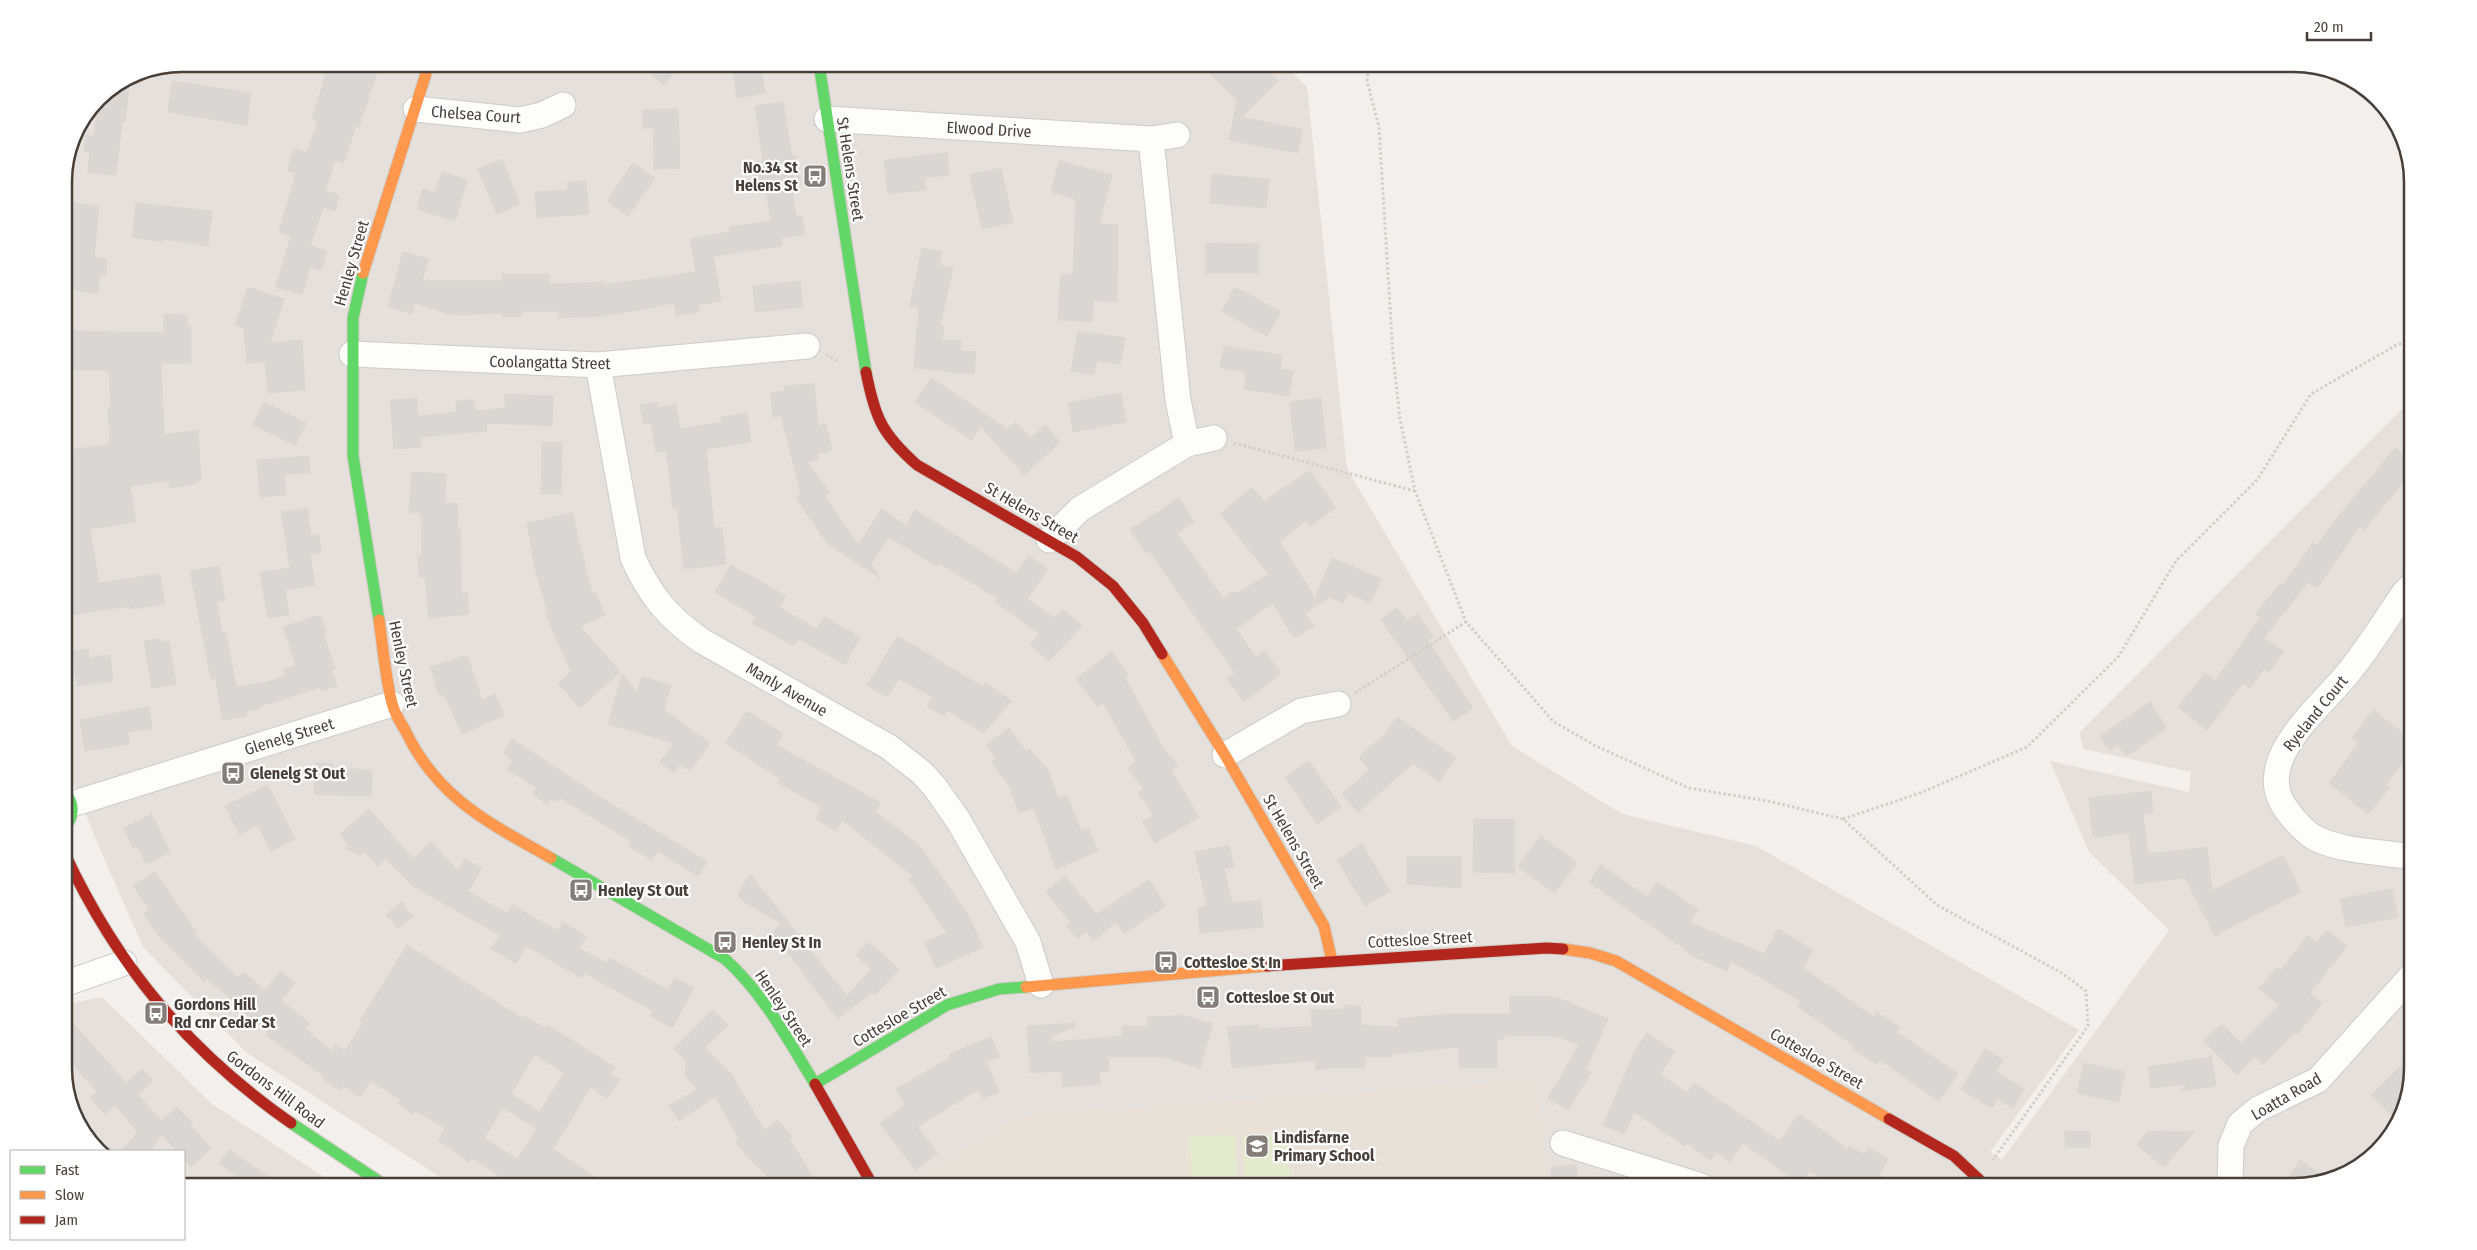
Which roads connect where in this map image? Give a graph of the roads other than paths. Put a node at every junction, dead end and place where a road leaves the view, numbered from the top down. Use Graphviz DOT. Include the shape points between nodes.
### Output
graph roads {
  1 [pos="426,73"];
  2 [pos="820,73"];
  3 [pos="563,105"];
  4 [pos="416,109"];
  5 [pos="827,119"];
  6 [pos="1177,135"];
  7 [pos="1151,139"];
  8 [pos="807,346"];
  9 [pos="352,354"];
  10 [pos="598,365"];
  11 [pos="1214,438"];
  12 [pos="1187,444"];
  13 [pos="1049,540"];
  14 [pos="2404,593"];
  15 [pos="392,704"];
  16 [pos="1338,704"];
  17 [pos="1225,755"];
  18 [pos="73,797"];
  19 [pos="2404,856"];
  20 [pos="73,870"];
  21 [pos="1332,960"];
  22 [pos="124,963"];
  23 [pos="73,981"];
  24 [pos="2404,984"];
  25 [pos="1041,986"];
  26 [pos="815,1084"];
  27 [pos="1563,1143"];
  28 [pos="374,1178"];
  29 [pos="869,1178"];
  30 [pos="1675,1178"];
  31 [pos="1973,1178"];
  32 [pos="2230,1178"];
  1 -- 4 [label="street, Henley Street"];
  2 -- 5 [label="street, St Helens Street"];
  3 -- 4 [label="street, Chelsea Court" via="542,116 520,120"];
  4 -- 9 [label="street, Henley Street" via="359,286 352,318"];
  5 -- 7 [label="street, Elwood Drive"];
  5 -- 13 [label="street, St Helens Street" via="864,364 872,405 883,430 898,448 930,472"];
  6 -- 7 [label="street, Elwood Drive"];
  7 -- 12 [label="street" via="1178,400"];
  8 -- 10 [label="street, Coolangatta Street"];
  9 -- 10 [label="street, Coolangatta Street"];
  9 -- 15 [label="street, Henley Street" via="353,456"];
  10 -- 25 [label="street, Manly Avenue" via="633,558 655,600 678,624 702,641 889,747 921,772 958,820 1028,942"];
  11 -- 12 [label="street"];
  12 -- 13 [label="street" via="1080,509"];
  13 -- 17 [label="street, St Helens Street" via="1097,572 1130,604"];
  14 -- 19 [label="street, Ryeland Court" via="2352,669 2296,732 2280,757 2276,780 2282,805 2315,838 2342,847"];
  15 -- 18 [label="street, Glenelg Street"];
  15 -- 26 [label="street, Henley Street" via="413,748 434,777 478,817 699,942 739,971 761,998"];
  16 -- 17 [label="street" via="1301,711"];
  17 -- 21 [label="street, St Helens Street" via="1324,926"];
  20 -- 22 [label="street, Gordons Hill Road"];
  21 -- 25 [label="street, Cottesloe Street"];
  21 -- 31 [label="street, Cottesloe Street" via="1546,948 1598,954 1954,1156"];
  22 -- 23 [label="street"];
  22 -- 28 [label="street, Gordons Hill Road" via="168,1017 221,1069 281,1116"];
  24 -- 32 [label="street, Loatta Road" via="2318,1080 2258,1108 2240,1124 2231,1146"];
  25 -- 26 [label="street, Cottesloe Street" via="999,989 947,1005"];
  26 -- 29 [label="street, Henley Street"];
  27 -- 30 [label="street"];
}
